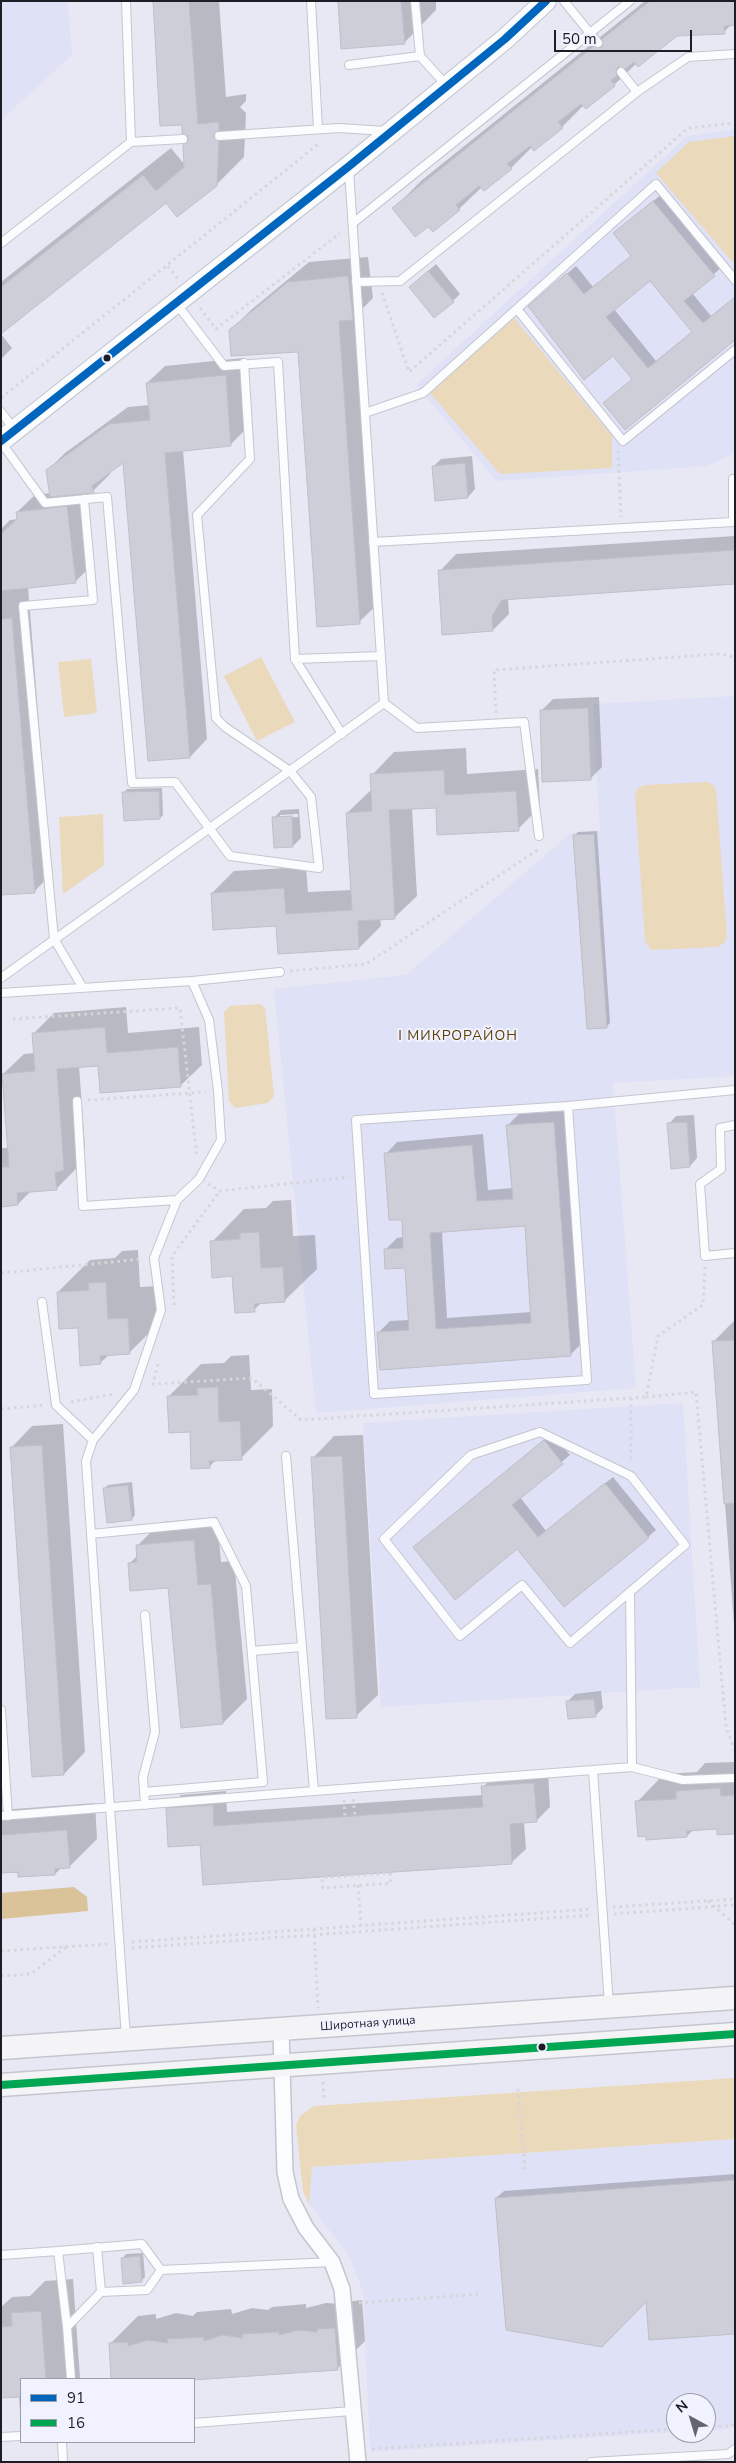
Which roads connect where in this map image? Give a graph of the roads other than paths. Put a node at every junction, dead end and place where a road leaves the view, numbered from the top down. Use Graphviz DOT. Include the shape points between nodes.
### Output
graph roads {
  1 [pos="126,1"];
  2 [pos="312,1"];
  3 [pos="415,1"];
  4 [pos="546,1"];
  5 [pos="564,1"];
  6 [pos="630,1"];
  7 [pos="591,33"];
  8 [pos="598,43"];
  9 [pos="735,54"];
  10 [pos="420,56"];
  11 [pos="349,65"];
  12 [pos="621,72"];
  13 [pos="447,86"];
  14 [pos="637,92"];
  15 [pos="318,129"];
  16 [pos="390,132"];
  17 [pos="219,136"];
  18 [pos="182,139"];
  19 [pos="131,142"];
  20 [pos="348,167"];
  21 [pos="353,223"];
  22 [pos="1,243"];
  23 [pos="735,280"];
  24 [pos="356,282"];
  25 [pos="182,298"];
  26 [pos="517,309"];
  27 [pos="735,350"];
  28 [pos="244,363"];
  29 [pos="1,412"];
  30 [pos="365,413"];
  31 [pos="6,438"];
  32 [pos="735,479"];
  33 [pos="84,499"];
  34 [pos="373,542"];
  35 [pos="381,656"];
  36 [pos="295,659"];
  37 [pos="384,704"];
  38 [pos="342,734"];
  39 [pos="290,771"];
  40 [pos="209,828"];
  41 [pos="539,836"];
  42 [pos="54,939"];
  43 [pos="280,972"];
  44 [pos="1,978"];
  45 [pos="192,981"];
  46 [pos="84,988"];
  47 [pos="1,994"];
  48 [pos="735,1090"];
  49 [pos="77,1101"];
  50 [pos="568,1106"];
  51 [pos="735,1125"];
  52 [pos="177,1200"];
  53 [pos="735,1253"];
  54 [pos="42,1302"];
  55 [pos="92,1440"];
  56 [pos="286,1456"];
  57 [pos="90,1534"];
  58 [pos="630,1592"];
  59 [pos="145,1615"];
  60 [pos="301,1647"];
  61 [pos="252,1651"];
  62 [pos="1,1710"];
  63 [pos="632,1767"];
  64 [pos="593,1770"];
  65 [pos="735,1778"];
  66 [pos="314,1791"];
  67 [pos="144,1792"];
  68 [pos="145,1806"];
  69 [pos="109,1808"];
  70 [pos="5,1816"];
  71 [pos="735,1998"];
  72 [pos="609,2007"];
  73 [pos="281,2030"];
  74 [pos="735,2034"];
  75 [pos="126,2040"];
  76 [pos="1,2048"];
  77 [pos="282,2066"];
  78 [pos="1,2085"];
  79 [pos="96,2248"];
  80 [pos="58,2251"];
  81 [pos="1,2255"];
  82 [pos="332,2262"];
  83 [pos="161,2270"];
  84 [pos="101,2292"];
  85 [pos="67,2327"];
  86 [pos="71,2378"];
  87 [pos="352,2411"];
  88 [pos="195,2423"];
  89 [pos="20,2436"];
  90 [pos="1,2437"];
  91 [pos="62,2443"];
  92 [pos="735,2449"];
  93 [pos="357,2456"];
  94 [pos="63,2462"];
  95 [pos="590,2462"];
  1 -- 19 [label="lane"];
  2 -- 15 [label="lane"];
  3 -- 10 [label="lane"];
  4 -- 13 [label="street" via="506,40"];
  5 -- 7 [label="lane"];
  6 -- 7 [label="lane"];
  7 -- 8 [label="lane"];
  7 -- 21 [label="lane"];
  9 -- 14 [label="lane" via="688,57"];
  10 -- 11 [label="lane"];
  10 -- 13 [label="lane"];
  12 -- 14 [label="lane"];
  13 -- 16 [label="street"];
  14 -- 24 [label="lane" via="400,281"];
  15 -- 16 [label="lane"];
  15 -- 17 [label="lane"];
  16 -- 20 [label="street"];
  18 -- 19 [label="lane"];
  19 -- 22 [label="lane"];
  20 -- 21 [label="lane"];
  20 -- 25 [label="street"];
  21 -- 24 [label="lane"];
  23 -- 26 [label="lane" via="656,184"];
  24 -- 30 [label="lane"];
  25 -- 28 [label="lane" via="224,366"];
  25 -- 31 [label="street"];
  26 -- 27 [label="lane" via="624,441"];
  26 -- 30 [label="lane" via="423,393"];
  28 -- 36 [label="lane" via="278,362"];
  28 -- 39 [label="lane" via="250,459 197,515 216,718"];
  29 -- 31 [label="lane"];
  30 -- 34 [label="lane"];
  31 -- 33 [label="lane" via="45,503"];
  32 -- 34 [label="lane" via="733,522"];
  33 -- 40 [label="lane" via="108,497 132,783 175,782"];
  33 -- 42 [label="lane" via="93,600 23,606"];
  34 -- 35 [label="lane"];
  35 -- 36 [label="lane"];
  35 -- 37 [label="lane"];
  36 -- 38 [label="lane"];
  37 -- 38 [label="lane"];
  37 -- 41 [label="lane" via="417,728 524,722"];
  38 -- 39 [label="lane"];
  39 -- 40 [label="lane"];
  39 -- 40 [label="lane" via="311,797 319,868 230,856"];
  40 -- 42 [label="lane"];
  42 -- 44 [label="lane"];
  42 -- 46 [label="lane"];
  43 -- 45 [label="lane"];
  45 -- 46 [label="lane"];
  45 -- 52 [label="lane" via="209,1020 221,1140 199,1179"];
  46 -- 47 [label="lane"];
  48 -- 50 [label="lane"];
  49 -- 52 [label="lane" via="84,1206"];
  50 -- 50 [label="lane" via="356,1120 374,1394 586,1380"];
  51 -- 53 [label="lane" via="720,1128 721,1168 700,1184 705,1256"];
  52 -- 55 [label="lane" via="154,1258 161,1310 134,1390"];
  54 -- 55 [label="lane" via="56,1405"];
  55 -- 57 [label="lane" via="86,1461"];
  56 -- 60 [label="lane"];
  57 -- 61 [label="lane" via="214,1522 246,1586"];
  57 -- 69 [label="lane"];
  58 -- 58 [label="lane" via="570,1643 522,1585 460,1636 384,1539 471,1455 540,1432 631,1476 685,1545"];
  58 -- 63 [label="lane"];
  59 -- 67 [label="lane" via="155,1732 143,1777"];
  60 -- 61 [label="lane"];
  60 -- 66 [label="lane"];
  61 -- 67 [label="lane" via="264,1782"];
  62 -- 70 [label="lane"];
  63 -- 64 [label="lane"];
  63 -- 65 [label="lane" via="683,1780"];
  64 -- 66 [label="lane"];
  64 -- 72 [label="lane"];
  66 -- 68 [label="lane"];
  67 -- 68 [label="lane"];
  68 -- 69 [label="lane"];
  69 -- 70 [label="lane"];
  69 -- 75 [label="lane"];
  71 -- 72 [label="main road, Широтная улица"];
  72 -- 73 [label="main road, Широтная улица"];
  73 -- 75 [label="main road, Широтная улица"];
  73 -- 77 [label="street"];
  74 -- 77 [label="main road"];
  75 -- 76 [label="main road, Широтная улица"];
  77 -- 78 [label="main road"];
  77 -- 82 [label="street" via="285,2172 291,2199 306,2228"];
  79 -- 80 [label="lane"];
  79 -- 83 [label="lane" via="142,2244"];
  79 -- 84 [label="lane"];
  80 -- 81 [label="lane"];
  80 -- 85 [label="lane"];
  82 -- 83 [label="lane"];
  82 -- 87 [label="street" via="342,2289"];
  83 -- 84 [label="lane" via="147,2290"];
  84 -- 85 [label="lane"];
  85 -- 86 [label="lane"];
  87 -- 88 [label="lane"];
  87 -- 93 [label="street"];
  89 -- 90 [label="lane"];
  91 -- 94 [label="lane"];
  92 -- 95 [label="lane" via="728,2454"];
}
